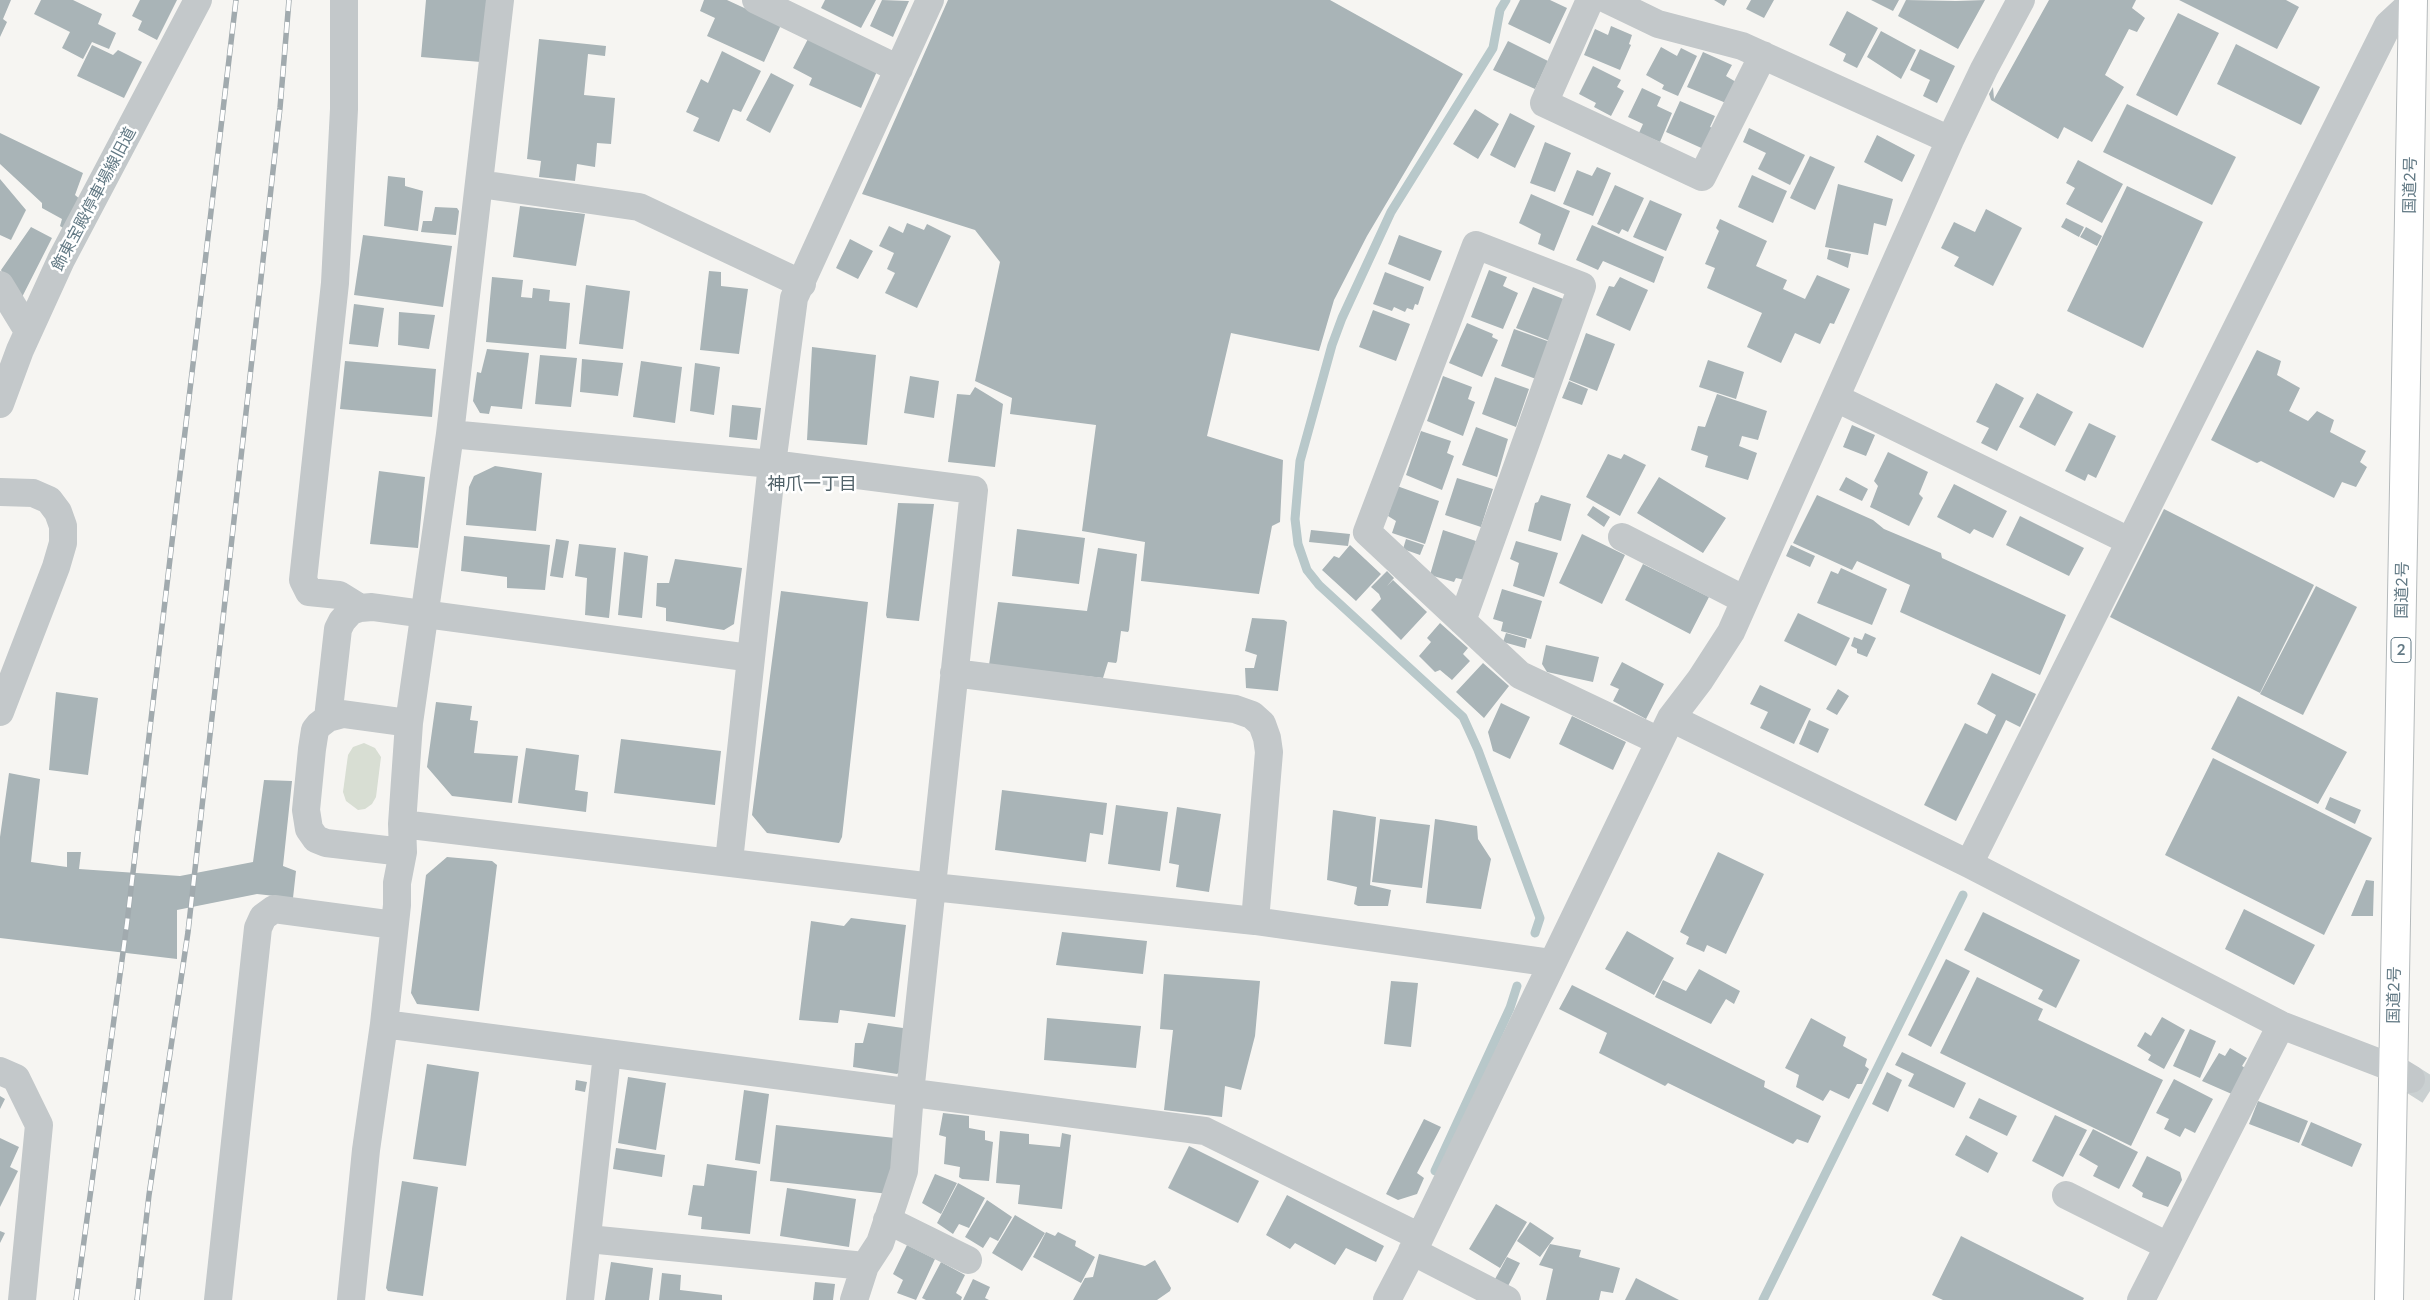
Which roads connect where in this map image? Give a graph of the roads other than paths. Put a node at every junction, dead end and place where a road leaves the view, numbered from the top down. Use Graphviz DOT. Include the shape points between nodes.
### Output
graph roads {
  1 [pos="198,0"];
  2 [pos="344,0"];
  3 [pos="500,0"];
  4 [pos="756,0"];
  5 [pos="930,0"];
  6 [pos="1590,0"];
  7 [pos="1608,0"];
  8 [pos="2021,0"];
  9 [pos="2413,1"];
  10 [pos="1763,55"];
  11 [pos="899,69"];
  12 [pos="1950,140"];
  13 [pos="480,184"];
  14 [pos="802,284"];
  15 [pos="0,285"];
  16 [pos="28,331"];
  17 [pos="1836,398"];
  18 [pos="0,404"];
  19 [pos="450,434"];
  20 [pos="772,464"];
  21 [pos="0,492"];
  22 [pos="2117,535"];
  23 [pos="1622,537"];
  24 [pos="1744,600"];
  25 [pos="360,608"];
  26 [pos="425,615"];
  27 [pos="1462,621"];
  28 [pos="751,658"];
  29 [pos="954,673"];
  30 [pos="0,712"];
  31 [pos="328,718"];
  32 [pos="409,723"];
  33 [pos="1665,730"];
  34 [pos="402,824"];
  35 [pos="402,852"];
  36 [pos="729,861"];
  37 [pos="1969,864"];
  38 [pos="933,887"];
  39 [pos="1255,921"];
  40 [pos="394,925"];
  41 [pos="1552,963"];
  42 [pos="384,1024"];
  43 [pos="2281,1025"];
  44 [pos="607,1054"];
  45 [pos="0,1071"];
  46 [pos="2402,1074"];
  47 [pos="910,1093"];
  48 [pos="2066,1195"];
  49 [pos="887,1220"];
  50 [pos="588,1239"];
  51 [pos="1416,1244"];
  52 [pos="2168,1246"];
  53 [pos="968,1260"];
  54 [pos="866,1266"];
  55 [pos="22,1300"];
  56 [pos="218,1300"];
  57 [pos="351,1300"];
  58 [pos="580,1300"];
  59 [pos="854,1300"];
  60 [pos="1387,1300"];
  61 [pos="1507,1300"];
  62 [pos="2141,1300"];
  63 [pos="2389,1300"];
  1 -- 16 [label="street, 飾東宝殿停車場線旧道"];
  2 -- 25 [label="street" via="344,109 335,283 303,580 309,592 340,595"];
  3 -- 13 [label="street"];
  4 -- 11 [label="street"];
  5 -- 11 [label="street"];
  6 -- 10 [label="street" via="1544,104 1702,177"];
  7 -- 10 [label="street" via="1658,24 1742,46"];
  8 -- 12 [label="street"];
  9 -- 37 [label="street" via="2388,25"];
  9 -- 46 [label="highway, 国道2号 / 2"];
  10 -- 12 [label="street"];
  11 -- 14 [label="street"];
  12 -- 17 [label="street"];
  13 -- 14 [label="street" via="638,207"];
  13 -- 19 [label="street"];
  14 -- 20 [label="street" via="794,298"];
  15 -- 16 [label="street"];
  16 -- 18 [label="street, 飾東宝殿停車場線旧道"];
  17 -- 22 [label="street"];
  17 -- 24 [label="street"];
  19 -- 20 [label="street"];
  19 -- 26 [label="street"];
  20 -- 28 [label="street"];
  20 -- 29 [label="street" via="974,490"];
  21 -- 30 [label="street" via="33,493 49,500 58,512 63,543"];
  23 -- 24 [label="street"];
  24 -- 33 [label="street" via="1731,632"];
  25 -- 26 [label="street"];
  25 -- 31 [label="street" via="351,612 338,629"];
  26 -- 28 [label="street"];
  26 -- 32 [label="street"];
  27 -- 27 [label="street" via="1367,532 1476,245 1582,286"];
  27 -- 33 [label="street" via="1520,676"];
  28 -- 36 [label="street"];
  29 -- 38 [label="street"];
  29 -- 39 [label="street" via="1235,710 1262,724 1269,752"];
  31 -- 32 [label="street" via="343,714"];
  31 -- 35 [label="street" via="318,725 314,737 306,810 309,829 316,839 326,843"];
  32 -- 34 [label="street"];
  33 -- 37 [label="street"];
  33 -- 41 [label="street"];
  34 -- 35 [label="street"];
  34 -- 36 [label="street"];
  35 -- 40 [label="street"];
  36 -- 38 [label="street"];
  37 -- 43 [label="street"];
  38 -- 39 [label="street"];
  38 -- 47 [label="street"];
  39 -- 41 [label="street"];
  40 -- 42 [label="street"];
  40 -- 56 [label="street" via="274,909 263,917 258,928"];
  41 -- 51 [label="street"];
  42 -- 44 [label="street"];
  42 -- 57 [label="street" via="366,1150"];
  43 -- 46 [label="street"];
  43 -- 52 [label="street"];
  44 -- 47 [label="street"];
  44 -- 50 [label="street"];
  45 -- 55 [label="street" via="16,1078 39,1125"];
  46 -- 63 [label="highway, 国道2号 / 2"];
  47 -- 49 [label="street" via="904,1171"];
  47 -- 51 [label="street" via="1205,1131"];
  48 -- 52 [label="street"];
  49 -- 53 [label="street"];
  49 -- 54 [label="street" via="880,1243"];
  50 -- 54 [label="street"];
  50 -- 58 [label="street"];
  51 -- 60 [label="street"];
  51 -- 61 [label="street"];
  52 -- 62 [label="street"];
  54 -- 59 [label="street"];
}
